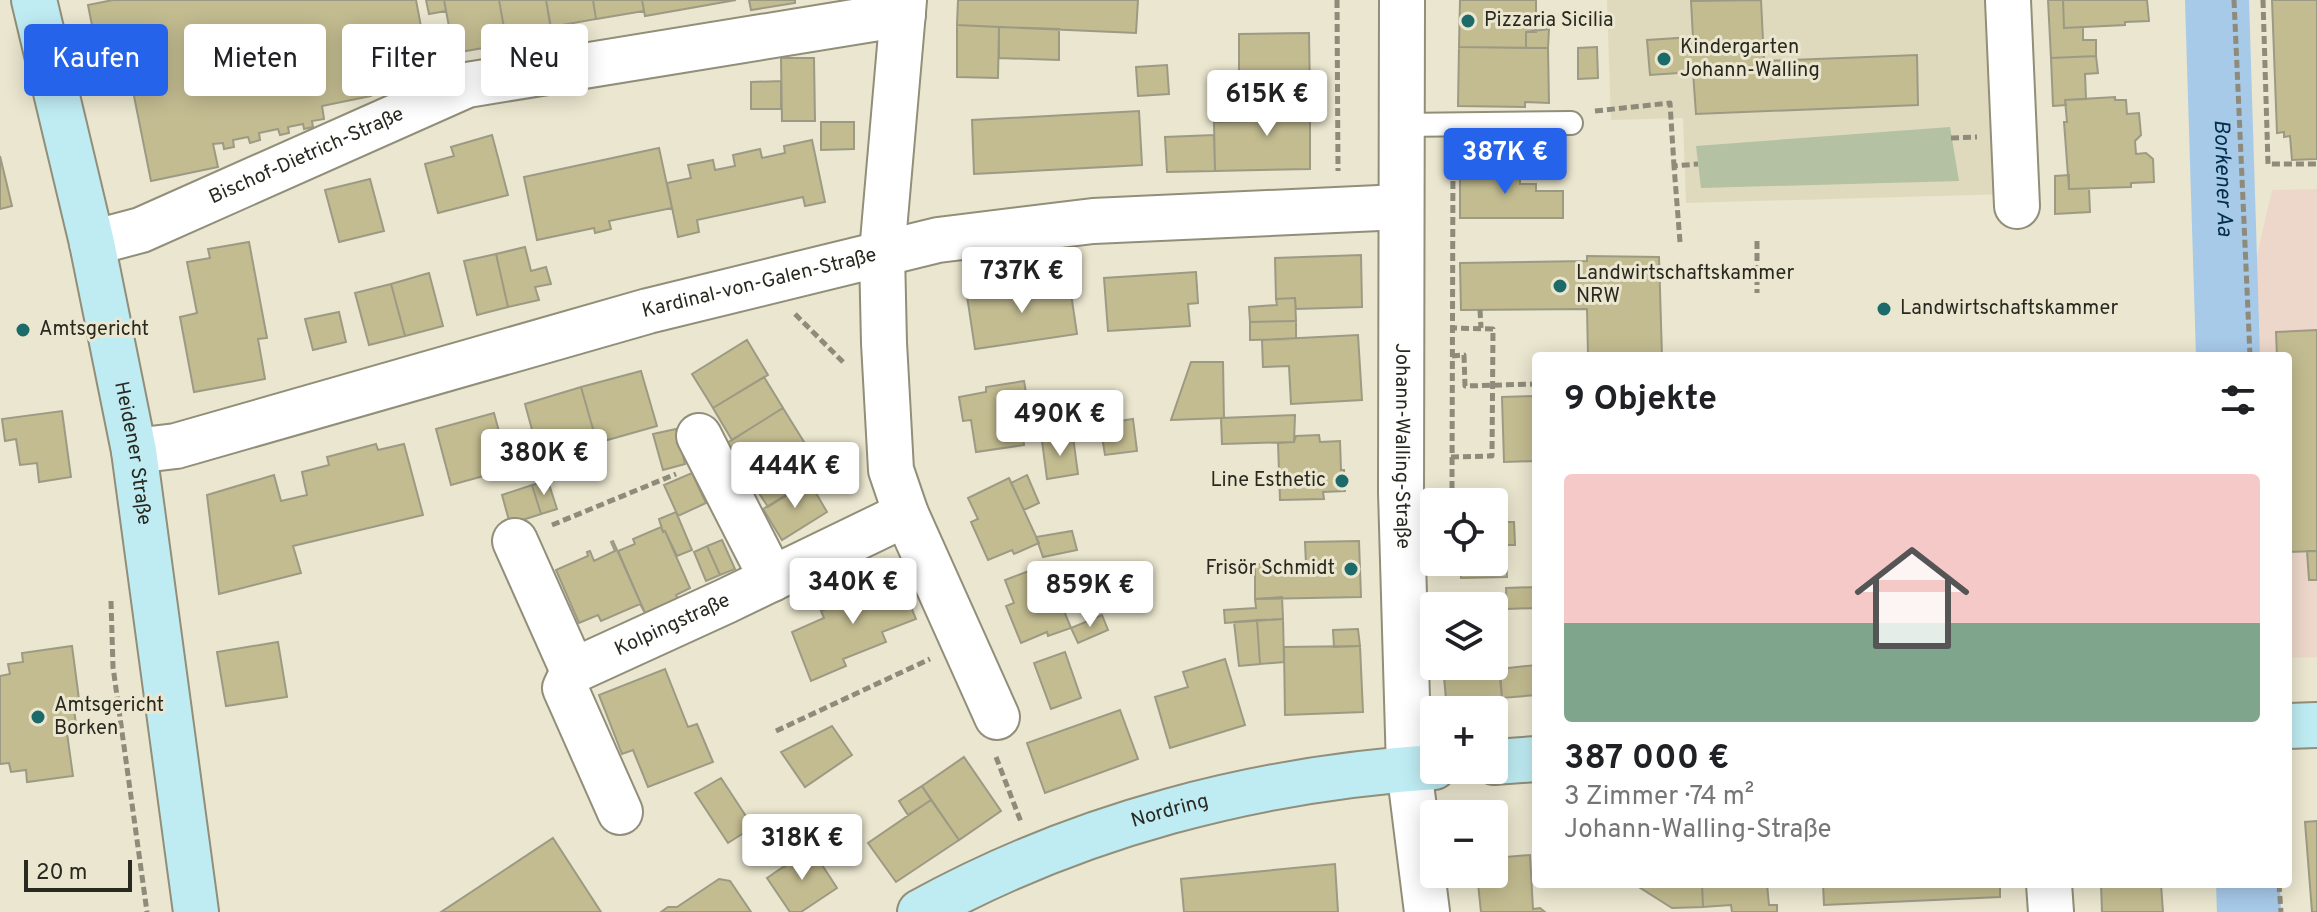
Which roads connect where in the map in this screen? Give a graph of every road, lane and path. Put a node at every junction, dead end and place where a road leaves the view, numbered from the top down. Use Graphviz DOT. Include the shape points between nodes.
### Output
graph roads {
  1 [pos="34,0"];
  2 [pos="1337,0"];
  3 [pos="1402,0"];
  4 [pos="2008,0"];
  5 [pos="2234,0"];
  6 [pos="2263,0"];
  7 [pos="903,7"];
  8 [pos="1571,123"];
  9 [pos="1454,124"];
  10 [pos="1401,125"];
  11 [pos="1698,164"];
  12 [pos="2317,164"];
  13 [pos="1674,166"];
  14 [pos="2017,206"];
  15 [pos="1401,207"];
  16 [pos="1338,208"];
  17 [pos="1757,241"];
  18 [pos="1680,242"];
  19 [pos="92,243"];
  20 [pos="882,253"];
  21 [pos="763,283"];
  22 [pos="1757,293"];
  23 [pos="1480,310"];
  24 [pos="1452,328"];
  25 [pos="1481,328"];
  26 [pos="2250,352"];
  27 [pos="1452,356"];
  28 [pos="848,372"];
  29 [pos="1532,384"];
  30 [pos="1493,385"];
  31 [pos="704,448"];
  32 [pos="134,451"];
  33 [pos="1451,457"];
  34 [pos="1452,488"];
  35 [pos="906,514"];
  36 [pos="515,541"];
  37 [pos="772,579"];
  38 [pos="111,599"];
  39 [pos="963,642"];
  40 [pos="573,671"];
  41 [pos="997,717"];
  42 [pos="776,731"];
  43 [pos="1420,742"];
  44 [pos="1532,759"];
  45 [pos="1508,761"];
  46 [pos="1420,768"];
  47 [pos="1423,784"];
  48 [pos="620,812"];
  49 [pos="1034,857"];
  50 [pos="2049,888"];
  51 [pos="2279,888"];
  52 [pos="147,912"];
  53 [pos="196,912"];
  54 [pos="920,912"];
  55 [pos="1427,912"];
  56 [pos="2051,912"];
  57 [pos="2281,912"];
  1 -- 19 [label="main road, Heidener Straße"];
  2 -- 16 [label="path"];
  3 -- 10 [label="street, Johann-Walling-Straße"];
  4 -- 14 [label="street"];
  5 -- 26 [label="path"];
  6 -- 12 [label="path" via="2268,164"];
  7 -- 19 [label="street, Bischof-Dietrich-Straße" via="467,85 141,230"];
  7 -- 20 [label="street, Bischof-Dietrich-Straße"];
  8 -- 9 [label="lane"];
  8 -- 13 [label="path" via="1600,108 1670,103"];
  9 -- 10 [label="lane"];
  9 -- 24 [label="path"];
  10 -- 15 [label="street, Johann-Walling-Straße"];
  11 -- 13 [label="path"];
  13 -- 18 [label="path"];
  15 -- 16 [label="street, Kardinal-von-Galen-Straße"];
  15 -- 43 [label="street, Johann-Walling-Straße" via="1401,492"];
  16 -- 20 [label="street, Kardinal-von-Galen-Straße" via="1093,221 938,240"];
  17 -- 22 [label="path"];
  19 -- 32 [label="main road, Heidener Straße"];
  20 -- 21 [label="street, Kardinal-von-Galen-Straße"];
  20 -- 35 [label="street, Bischof-Dietrich-Straße" via="891,470"];
  21 -- 28 [label="path" via="842,359"];
  21 -- 32 [label="street, Kardinal-von-Galen-Straße" via="492,353 176,446"];
  23 -- 25 [label="path"];
  24 -- 25 [label="path"];
  24 -- 27 [label="path"];
  25 -- 30 [label="path" via="1493,329"];
  27 -- 30 [label="path" via="1464,355 1465,386"];
  27 -- 33 [label="path"];
  29 -- 30 [label="path"];
  30 -- 33 [label="path" via="1492,456"];
  31 -- 36 [label="path"];
  31 -- 37 [label="street"];
  32 -- 53 [label="main road, Heidener Straße"];
  33 -- 34 [label="path"];
  35 -- 37 [label="street, Kolpingstraße"];
  35 -- 39 [label="street, Bischof-Dietrich-Straße"];
  36 -- 40 [label="street"];
  37 -- 40 [label="street, Kolpingstraße"];
  38 -- 52 [label="path" via="113,667"];
  39 -- 41 [label="street, Bischof-Dietrich-Straße"];
  39 -- 42 [label="path"];
  40 -- 48 [label="street" via="565,688"];
  41 -- 49 [label="path" via="992,745"];
  44 -- 45 [label="main road"];
  46 -- 49 [label="main road, Nordring" via="1299,782 1212,800"];
  47 -- 55 [label="street, Johann-Walling-Straße"];
  49 -- 54 [label="main road, Nordring"];
  50 -- 56 [label="street"];
  51 -- 57 [label="path"];
}
